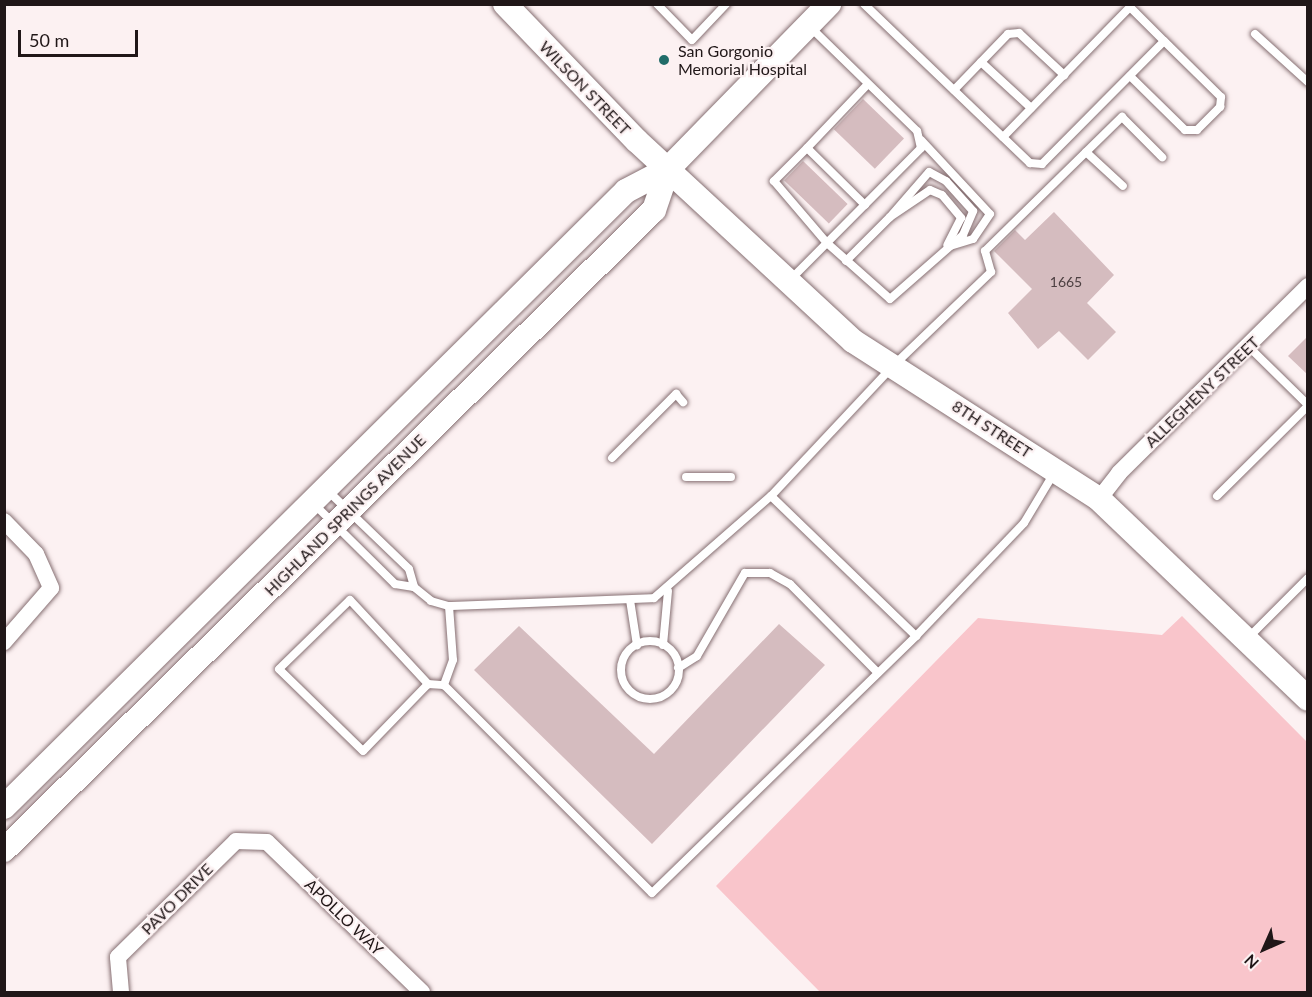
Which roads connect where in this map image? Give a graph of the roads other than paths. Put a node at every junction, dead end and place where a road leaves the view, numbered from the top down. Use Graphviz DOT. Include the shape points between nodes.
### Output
graph roads {
  1 [pos="505,4"];
  2 [pos="657,4"];
  3 [pos="726,4"];
  4 [pos="829,4"];
  5 [pos="864,4"];
  6 [pos="1129,6"];
  7 [pos="808,25"];
  8 [pos="1256,34"];
  9 [pos="1164,41"];
  10 [pos="981,62"];
  11 [pos="1064,75"];
  12 [pos="1130,76"];
  13 [pos="1308,82"];
  14 [pos="868,84"];
  15 [pos="954,90"];
  16 [pos="1031,108"];
  17 [pos="1003,137"];
  18 [pos="921,140"];
  19 [pos="807,148"];
  20 [pos="1086,152"];
  21 [pos="1162,157"];
  22 [pos="668,169"];
  23 [pos="1123,186"];
  24 [pos="865,205"];
  25 [pos="890,217"];
  26 [pos="827,243"];
  27 [pos="947,247"];
  28 [pos="846,261"];
  29 [pos="789,282"];
  30 [pos="1308,286"];
  31 [pos="1249,347"];
  32 [pos="893,366"];
  33 [pos="683,402"];
  34 [pos="1308,405"];
  35 [pos="612,458"];
  36 [pos="1056,470"];
  37 [pos="686,477"];
  38 [pos="731,477"];
  39 [pos="319,496"];
  40 [pos="771,496"];
  41 [pos="1216,496"];
  42 [pos="1099,499"];
  43 [pos="342,519"];
  44 [pos="4,521"];
  45 [pos="1308,578"];
  46 [pos="414,587"];
  47 [pos="668,591"];
  48 [pos="630,600"];
  49 [pos="449,606"];
  50 [pos="916,636"];
  51 [pos="1247,640"];
  52 [pos="4,642"];
  53 [pos="637,645"];
  54 [pos="663,645"];
  55 [pos="678,668"];
  56 [pos="878,673"];
  57 [pos="428,684"];
  58 [pos="444,685"];
  59 [pos="1308,699"];
  60 [pos="4,807"];
  61 [pos="267,842"];
  62 [pos="4,850"];
  63 [pos="119,990"];
  64 [pos="422,993"];
  1 -- 22 [label="main road, WILSON STREET"];
  2 -- 3 [label="lane" via="692,40"];
  4 -- 7 [label="main road, HIGHLAND SPRINGS AVENUE"];
  5 -- 15 [label="lane"];
  6 -- 9 [label="lane"];
  6 -- 11 [label="lane"];
  7 -- 14 [label="lane"];
  7 -- 22 [label="main road, HIGHLAND SPRINGS AVENUE"];
  8 -- 13 [label="lane"];
  9 -- 12 [label="lane"];
  9 -- 12 [label="lane" via="1221,97 1220,107 1197,130 1185,130"];
  10 -- 11 [label="lane" via="1008,34 1019,33"];
  10 -- 15 [label="lane"];
  10 -- 16 [label="lane"];
  11 -- 16 [label="lane"];
  12 -- 17 [label="lane" via="1042,164 1030,163"];
  14 -- 18 [label="lane"];
  14 -- 19 [label="lane"];
  15 -- 17 [label="lane"];
  16 -- 17 [label="lane"];
  18 -- 24 [label="lane" via="921,148"];
  18 -- 27 [label="lane" via="990,214 973,239"];
  19 -- 24 [label="lane"];
  19 -- 26 [label="lane" via="774,181"];
  20 -- 21 [label="lane" via="1122,117"];
  20 -- 23 [label="lane"];
  20 -- 32 [label="lane" via="985,251 991,273"];
  22 -- 29 [label="main road, 8TH STREET"];
  22 -- 39 [label="main road, HIGHLAND SPRINGS AVENUE" via="626,191"];
  22 -- 43 [label="main road, HIGHLAND SPRINGS AVENUE" via="654,210"];
  24 -- 26 [label="lane"];
  25 -- 27 [label="lane" via="922,192 936,191 961,218"];
  25 -- 27 [label="lane" via="922,176 935,173 974,211 972,224"];
  25 -- 28 [label="lane"];
  26 -- 28 [label="lane"];
  26 -- 29 [label="lane"];
  27 -- 28 [label="lane" via="890,299"];
  29 -- 32 [label="main road, 8TH STREET" via="853,341"];
  30 -- 31 [label="street, ALLEGHENY STREET"];
  31 -- 34 [label="lane"];
  31 -- 42 [label="street, ALLEGHENY STREET" via="1119,473"];
  32 -- 36 [label="main road, 8TH STREET"];
  32 -- 40 [label="lane"];
  33 -- 35 [label="lane" via="676,394"];
  34 -- 41 [label="lane"];
  36 -- 42 [label="main road, 8TH STREET"];
  36 -- 50 [label="lane" via="1024,523"];
  37 -- 38 [label="lane"];
  39 -- 43 [label="lane"];
  39 -- 43 [label="lane"];
  39 -- 60 [label="main road, HIGHLAND SPRINGS AVENUE"];
  40 -- 47 [label="lane"];
  40 -- 50 [label="lane"];
  42 -- 51 [label="main road, 8TH STREET"];
  43 -- 46 [label="lane" via="409,569"];
  43 -- 46 [label="lane" via="395,584"];
  43 -- 62 [label="main road, HIGHLAND SPRINGS AVENUE"];
  44 -- 52 [label="street" via="36,554 51,588"];
  45 -- 51 [label="lane"];
  46 -- 49 [label="lane"];
  47 -- 48 [label="lane"];
  47 -- 54 [label="lane"];
  48 -- 49 [label="lane"];
  48 -- 53 [label="lane"];
  49 -- 58 [label="lane" via="453,660"];
  50 -- 56 [label="lane"];
  51 -- 59 [label="main road, 8TH STREET"];
  53 -- 54 [label="lane"];
  53 -- 55 [label="lane" via="621,667 632,693 659,698 674,686"];
  54 -- 55 [label="lane"];
  55 -- 56 [label="lane" via="698,656 745,573 770,573 790,584"];
  56 -- 58 [label="lane" via="652,893"];
  57 -- 57 [label="lane" via="350,600 279,669 363,751"];
  57 -- 58 [label="lane"];
  61 -- 63 [label="street, PAVO DRIVE" via="236,841 118,957"];
  61 -- 64 [label="street, APOLLO WAY"];
}
